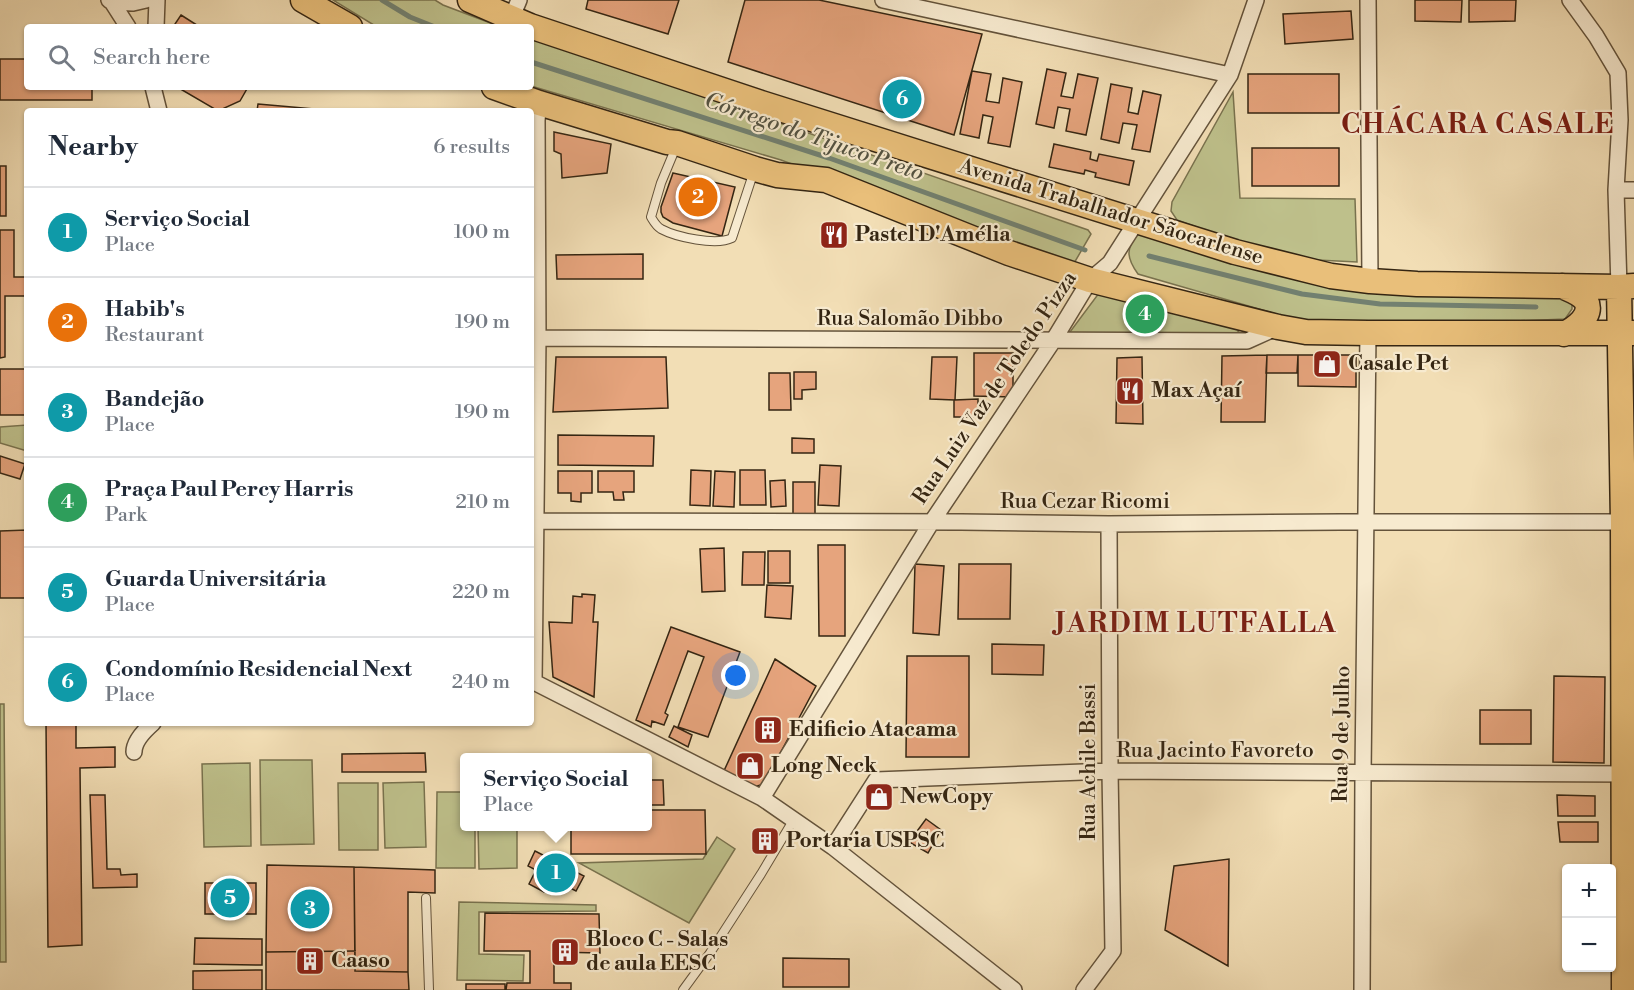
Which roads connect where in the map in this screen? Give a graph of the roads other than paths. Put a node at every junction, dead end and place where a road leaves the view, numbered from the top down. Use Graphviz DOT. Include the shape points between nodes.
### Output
graph roads {
  1 [pos="146,0"];
  2 [pos="157,0"];
  3 [pos="303,0"];
  4 [pos="470,0"];
  5 [pos="883,0"];
  6 [pos="1256,0"];
  7 [pos="1368,0"];
  8 [pos="1570,0"];
  9 [pos="111,1"];
  10 [pos="516,9"];
  11 [pos="126,24"];
  12 [pos="156,24"];
  13 [pos="345,24"];
  14 [pos="528,24"];
  15 [pos="534,27"];
  16 [pos="1230,75"];
  17 [pos="154,90"];
  18 [pos="502,90"];
  19 [pos="539,103"];
  20 [pos="159,108"];
  21 [pos="677,143"];
  22 [pos="755,169"];
  23 [pos="1616,190"];
  24 [pos="1634,190"];
  25 [pos="1136,221"];
  26 [pos="1090,280"];
  27 [pos="1370,282"];
  28 [pos="1562,286"];
  29 [pos="1627,286"];
  30 [pos="1278,327"];
  31 [pos="1368,333"];
  32 [pos="1627,333"];
  33 [pos="1564,334"];
  34 [pos="538,338"];
  35 [pos="1053,341"];
  36 [pos="536,521"];
  37 [pos="1629,522"];
  38 [pos="931,523"];
  39 [pos="1365,523"];
  40 [pos="1109,524"];
  41 [pos="150,726"];
  42 [pos="134,752"];
  43 [pos="1110,771"];
  44 [pos="1363,774"];
  45 [pos="1628,774"];
  46 [pos="762,798"];
  47 [pos="794,819"];
  48 [pos="833,847"];
  49 [pos="426,898"];
  50 [pos="429,990"];
  51 [pos="683,990"];
  52 [pos="1014,990"];
  53 [pos="1084,990"];
  54 [pos="1362,990"];
  55 [pos="1624,990"];
  1 -- 9 [label="street"];
  2 -- 12 [label="street"];
  3 -- 13 [label="main road"];
  4 -- 10 [label="main road, Avenida Trabalhador Sãocarlense"];
  5 -- 16 [label="street"];
  6 -- 16 [label="street, Rua Luiz Vaz de Toledo Pizza"];
  7 -- 27 [label="street"];
  8 -- 23 [label="street" via="1618,74"];
  9 -- 11 [label="street"];
  10 -- 14 [label="main road, Avenida Trabalhador Sãocarlense"];
  15 -- 25 [label="main road, Avenida Trabalhador Sãocarlense" via="761,104"];
  16 -- 25 [label="street, Rua Luiz Vaz de Toledo Pizza"];
  17 -- 20 [label="street"];
  18 -- 19 [label="main road"];
  19 -- 21 [label="main road"];
  19 -- 34 [label="street"];
  21 -- 22 [label="main road"];
  21 -- 22 [label="lane" via="651,218 660,228 686,237 717,241 732,238"];
  22 -- 26 [label="main road" via="826,180 940,227"];
  23 -- 24 [label="street"];
  23 -- 29 [label="street"];
  25 -- 26 [label="street, Rua Luiz Vaz de Toledo Pizza" via="1110,263"];
  25 -- 27 [label="main road, Avenida Trabalhador Sãocarlense" via="1298,269"];
  26 -- 30 [label="main road"];
  26 -- 35 [label="street, Rua Luiz Vaz de Toledo Pizza"];
  27 -- 28 [label="main road, Avenida Trabalhador Sãocarlense"];
  28 -- 29 [label="main road, Avenida Trabalhador Sãocarlense"];
  28 -- 33 [label="main road" via="1581,295 1587,305 1582,321"];
  29 -- 32 [label="main road"];
  30 -- 31 [label="main road" via="1306,332"];
  30 -- 35 [label="street, Rua Salomão Dibbo" via="1247,341"];
  31 -- 33 [label="main road"];
  31 -- 39 [label="street, Rua 9 de Julho"];
  32 -- 33 [label="main road"];
  32 -- 37 [label="main road"];
  34 -- 35 [label="street, Rua Salomão Dibbo"];
  34 -- 36 [label="street"];
  35 -- 38 [label="street, Rua Luiz Vaz de Toledo Pizza"];
  36 -- 38 [label="street, Rua Cezar Ricomi"];
  36 -- 46 [label="street" via="534,682"];
  37 -- 39 [label="street, Rua Cezar Ricomi"];
  37 -- 45 [label="main road"];
  38 -- 40 [label="street, Rua Cezar Ricomi"];
  38 -- 46 [label="street, Rua Luiz Vaz de Toledo Pizza"];
  39 -- 40 [label="street, Rua Cezar Ricomi"];
  39 -- 44 [label="street, Rua 9 de Julho"];
  40 -- 43 [label="street, Rua Achile Bassi"];
  41 -- 42 [label="street" via="137,741"];
  43 -- 44 [label="street, Rua Jacinto Favoreto"];
  43 -- 48 [label="street, Rua Jacinto Favoreto" via="876,780"];
  43 -- 53 [label="street, Rua Achile Bassi" via="1113,951"];
  44 -- 45 [label="street, Rua Jacinto Favoreto"];
  44 -- 54 [label="street, Rua 9 de Julho"];
  45 -- 55 [label="main road"];
  46 -- 47 [label="street"];
  47 -- 48 [label="street"];
  47 -- 51 [label="lane"];
  48 -- 52 [label="street"];
  49 -- 50 [label="lane"];
}
